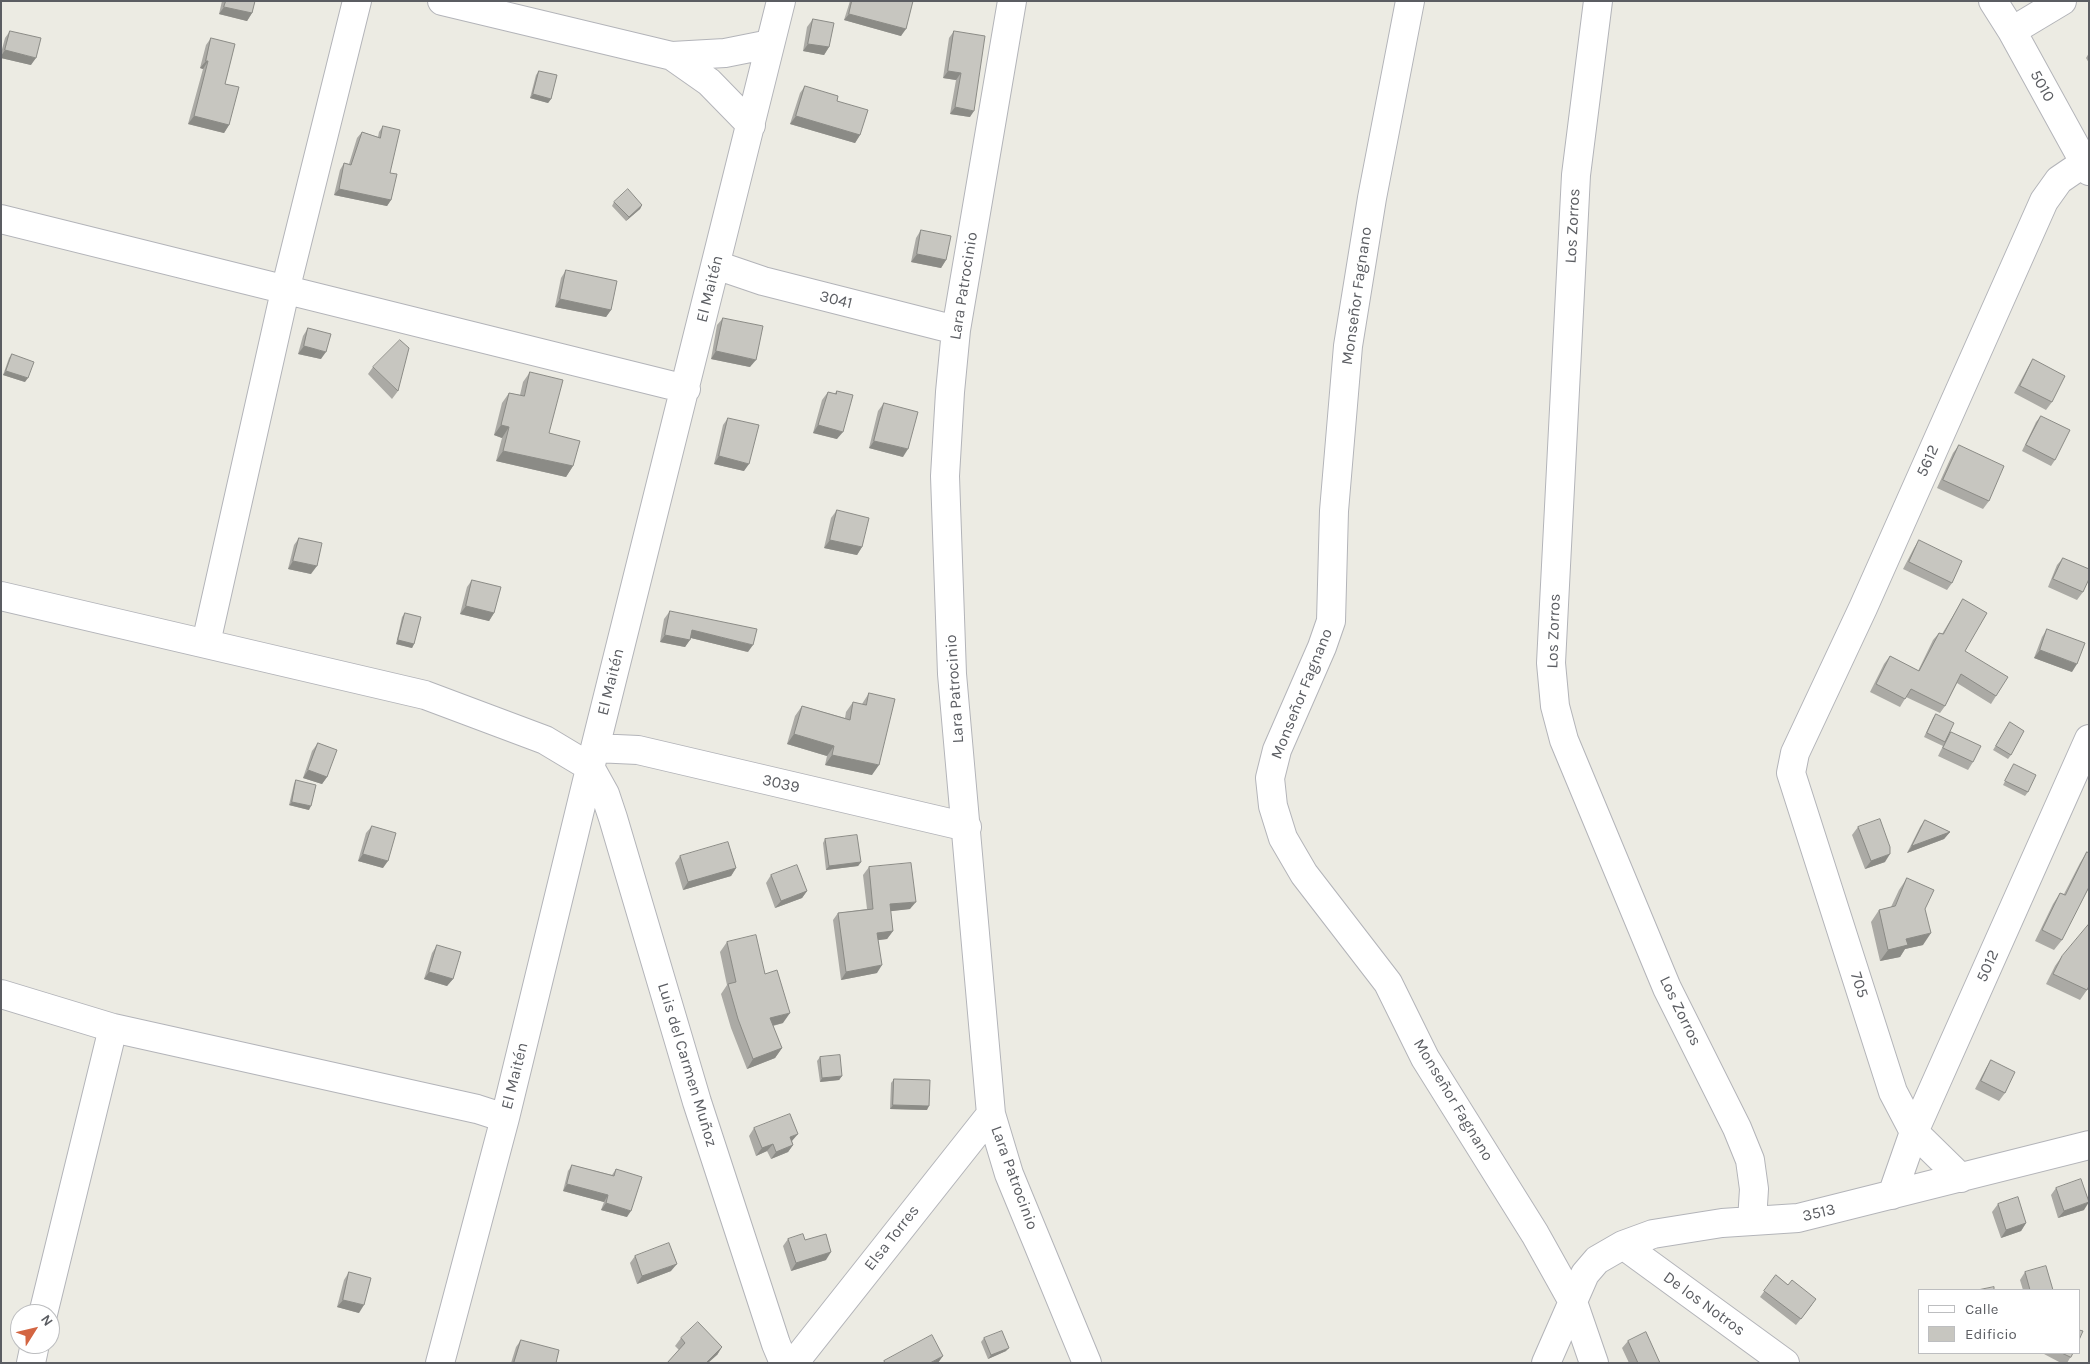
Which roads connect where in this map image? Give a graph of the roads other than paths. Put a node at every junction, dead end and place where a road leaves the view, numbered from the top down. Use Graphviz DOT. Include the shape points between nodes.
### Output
graph roads {
  1 [pos="357,1"];
  2 [pos="442,1"];
  3 [pos="781,1"];
  4 [pos="1012,1"];
  5 [pos="1410,1"];
  6 [pos="1598,1"];
  7 [pos="1993,1"];
  8 [pos="2062,1"];
  9 [pos="2012,31"];
  10 [pos="770,44"];
  11 [pos="672,56"];
  12 [pos="750,125"];
  13 [pos="2087,167"];
  14 [pos="1,219"];
  15 [pos="716,265"];
  16 [pos="285,291"];
  17 [pos="956,330"];
  18 [pos="686,389"];
  19 [pos="1,596"];
  20 [pos="206,643"];
  21 [pos="2089,739"];
  22 [pos="592,758"];
  23 [pos="1791,773"];
  24 [pos="967,827"];
  25 [pos="1,994"];
  26 [pos="113,1028"];
  27 [pos="991,1114"];
  28 [pos="505,1118"];
  29 [pos="1914,1132"];
  30 [pos="2089,1145"];
  31 [pos="1961,1178"];
  32 [pos="1892,1196"];
  33 [pos="1752,1221"];
  34 [pos="1624,1245"];
  35 [pos="1573,1302"];
  36 [pos="45,1304"];
  37 [pos="440,1363"];
  38 [pos="784,1363"];
  39 [pos="794,1363"];
  40 [pos="1087,1363"];
  41 [pos="1546,1363"];
  42 [pos="1594,1363"];
  43 [pos="1785,1363"];
  1 -- 16 [label="street"];
  2 -- 11 [label="street"];
  3 -- 10 [label="street, El Maitén"];
  4 -- 17 [label="street, Lara Patrocinio"];
  5 -- 35 [label="street, Monseñor Fagnano" via="1372,198 1348,346 1334,511 1331,621 1277,750 1270,778 1273,806 1283,838 1304,874 1388,983 1425,1058 1536,1234"];
  6 -- 33 [label="street, Los Zorros" via="1576,175 1551,663 1555,706 1564,740 1668,988 1738,1128 1750,1160 1754,1189"];
  7 -- 9 [label="street, 5010"];
  8 -- 9 [label="street"];
  9 -- 13 [label="street, 5010"];
  10 -- 11 [label="street" via="725,53"];
  10 -- 12 [label="street, El Maitén"];
  11 -- 12 [label="street" via="709,82"];
  12 -- 15 [label="street, El Maitén"];
  13 -- 23 [label="street, 5612" via="2059,180 2044,200 1794,753"];
  14 -- 16 [label="street"];
  15 -- 17 [label="street, 3041" via="763,281"];
  15 -- 18 [label="street, El Maitén"];
  16 -- 18 [label="street"];
  16 -- 20 [label="street"];
  17 -- 24 [label="street, Lara Patrocinio" via="945,476 952,674"];
  18 -- 22 [label="street, El Maitén"];
  19 -- 20 [label="street"];
  20 -- 22 [label="street" via="425,695"];
  21 -- 29 [label="street, 5012"];
  22 -- 24 [label="street, 3039" via="638,750"];
  22 -- 28 [label="street, El Maitén"];
  22 -- 38 [label="street, Luis del Carmen Muñoz" via="613,818 697,1102"];
  23 -- 29 [label="street, 705" via="1893,1092"];
  24 -- 27 [label="street, Lara Patrocinio"];
  25 -- 26 [label="street"];
  26 -- 28 [label="street" via="477,1109"];
  26 -- 36 [label="street"];
  27 -- 39 [label="street, Elsa Torres"];
  27 -- 40 [label="street, Lara Patrocinio" via="1009,1174"];
  28 -- 37 [label="street, El Maitén"];
  29 -- 31 [label="street, 705"];
  29 -- 32 [label="street, 5012"];
  30 -- 31 [label="street, 3513"];
  31 -- 32 [label="street, 3513"];
  32 -- 33 [label="street, 3513" via="1798,1218"];
  33 -- 34 [label="street, 3513" via="1653,1234"];
  34 -- 35 [label="street, 3513" via="1597,1260 1586,1274"];
  34 -- 43 [label="street, De los Notros"];
  35 -- 41 [label="street, 3513"];
  35 -- 42 [label="street, Monseñor Fagnano"];
}
